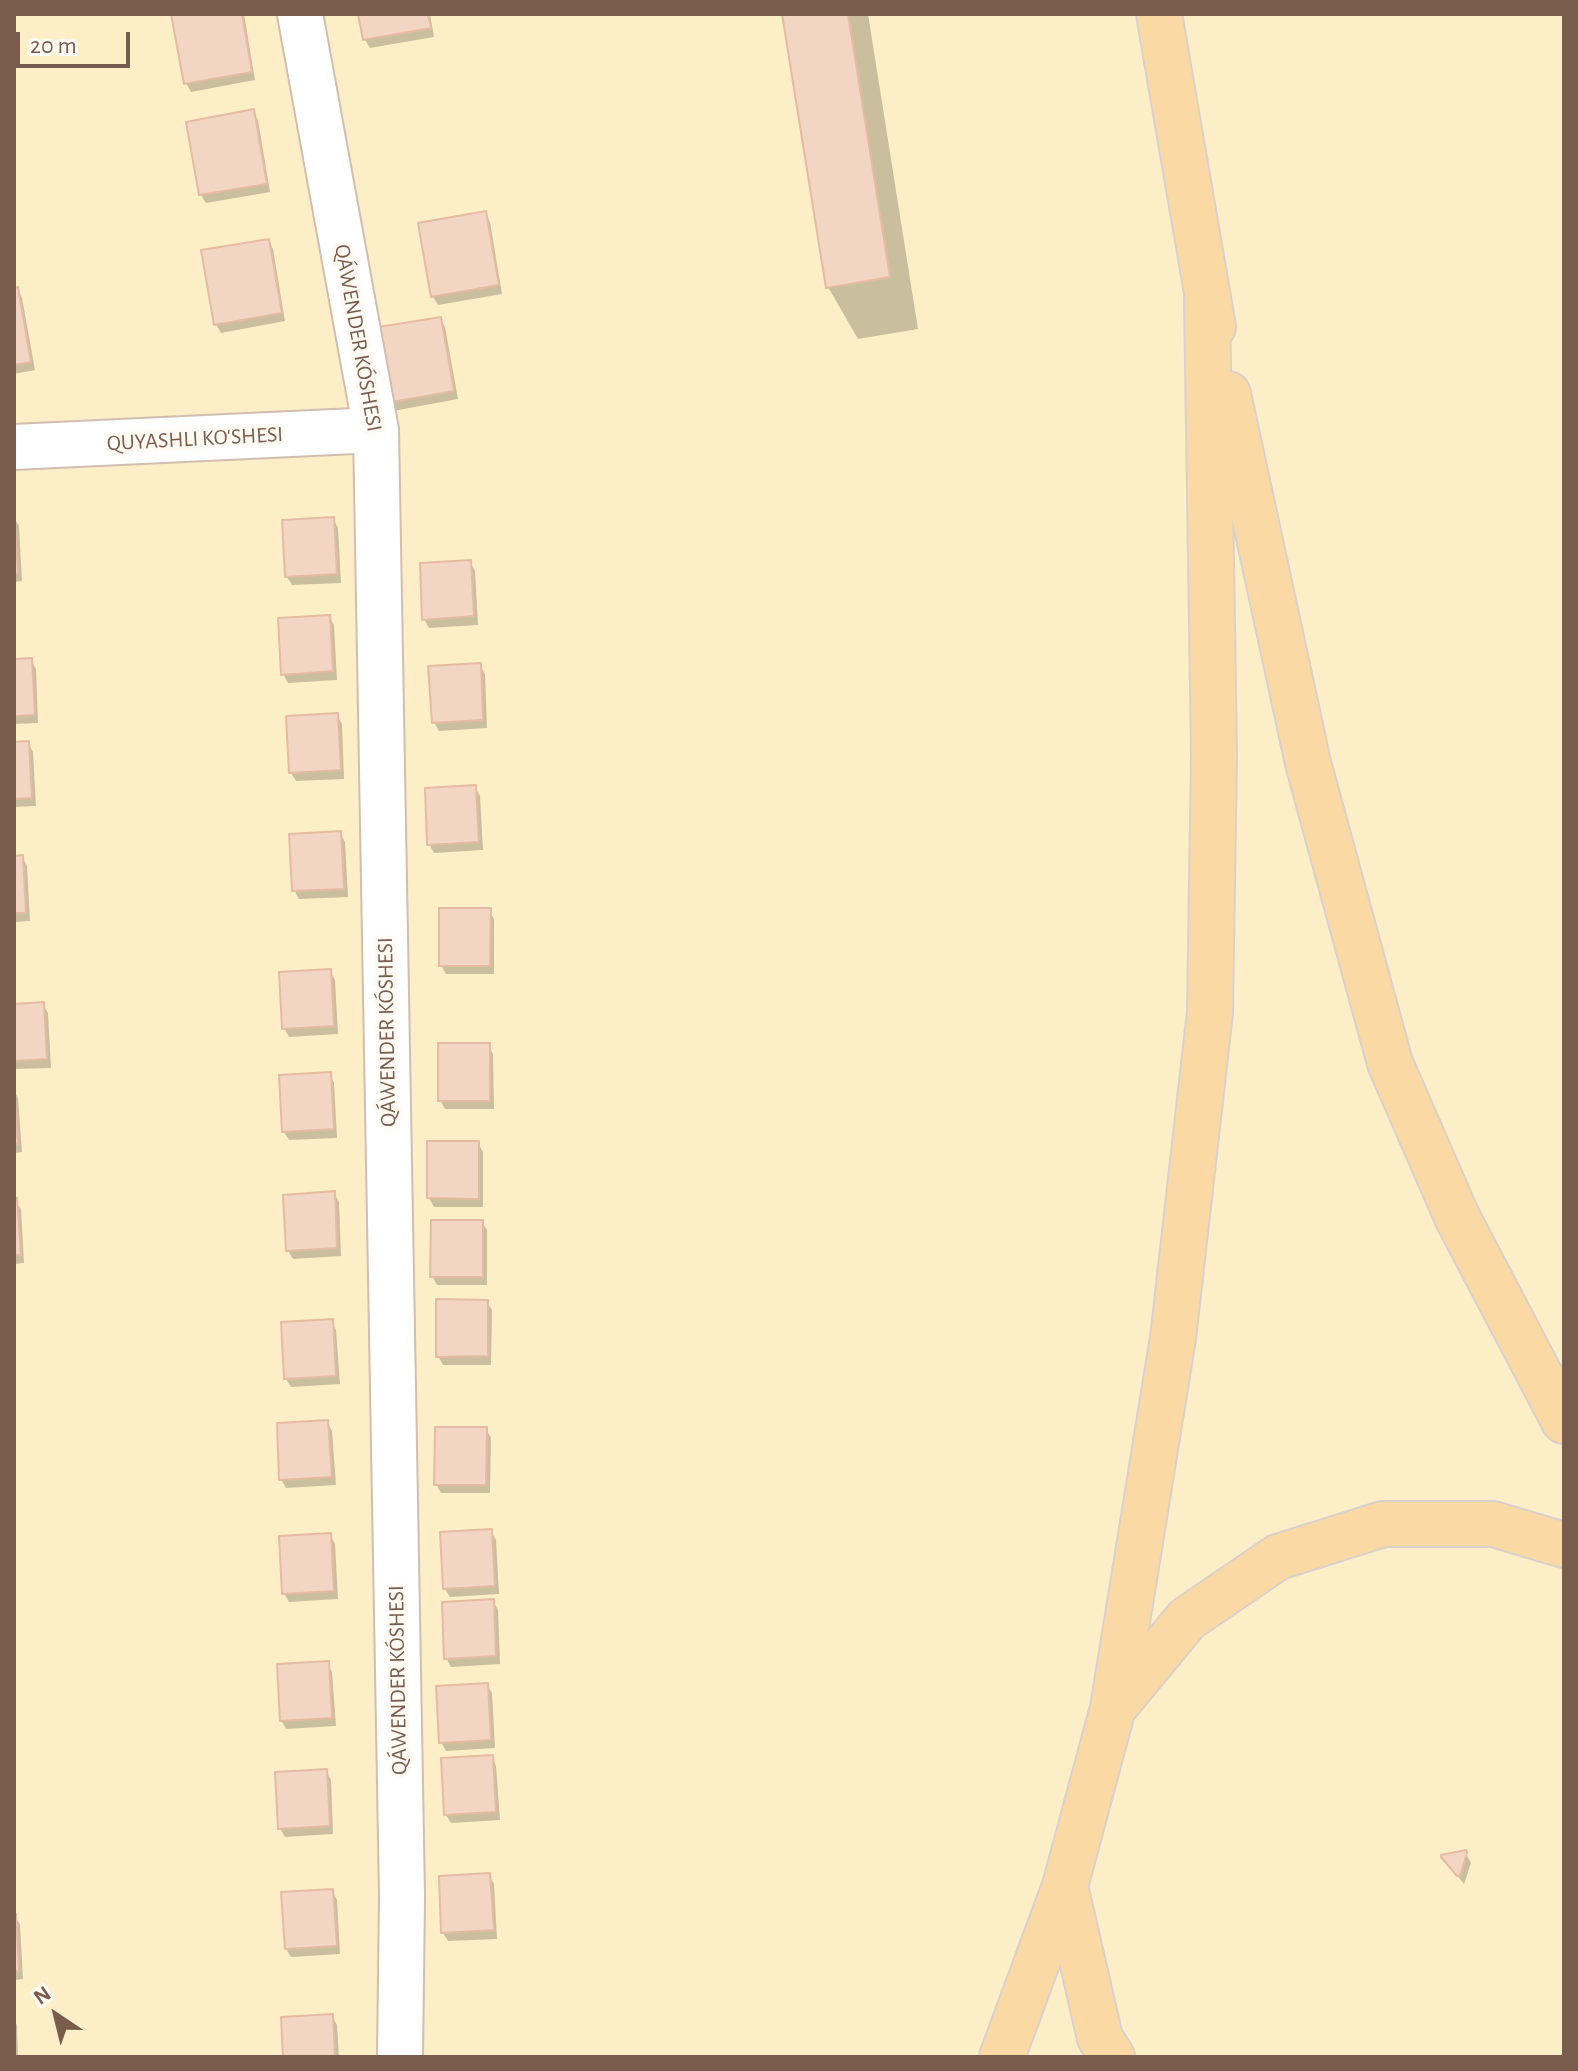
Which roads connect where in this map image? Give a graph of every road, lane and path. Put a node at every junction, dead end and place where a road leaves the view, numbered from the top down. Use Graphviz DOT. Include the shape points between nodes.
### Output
graph roads {
  1 [pos="300,14"];
  2 [pos="1159,14"];
  3 [pos="1207,299"];
  4 [pos="376,430"];
  5 [pos="14,447"];
  6 [pos="1564,1421"];
  7 [pos="1564,1545"];
  8 [pos="1113,1708"];
  9 [pos="1065,1886"];
  10 [pos="400,2057"];
  11 [pos="1002,2057"];
  12 [pos="1112,2057"];
  1 -- 4 [label="street, QÁWENDER KÓSHESI"];
  2 -- 3 [label="main road"];
  3 -- 6 [label="main road" via="1308,763 1390,1063 1457,1217"];
  3 -- 8 [label="main road" via="1214,756 1210,1012 1173,1338"];
  4 -- 5 [label="street, QUYASHLI KO'SHESI"];
  4 -- 10 [label="street, QÁWENDER KÓSHESI" via="402,1896"];
  7 -- 8 [label="main road" via="1493,1524 1383,1524 1278,1557 1187,1619"];
  8 -- 9 [label="main road"];
  9 -- 11 [label="main road"];
  9 -- 12 [label="main road" via="1100,2038"];
}
